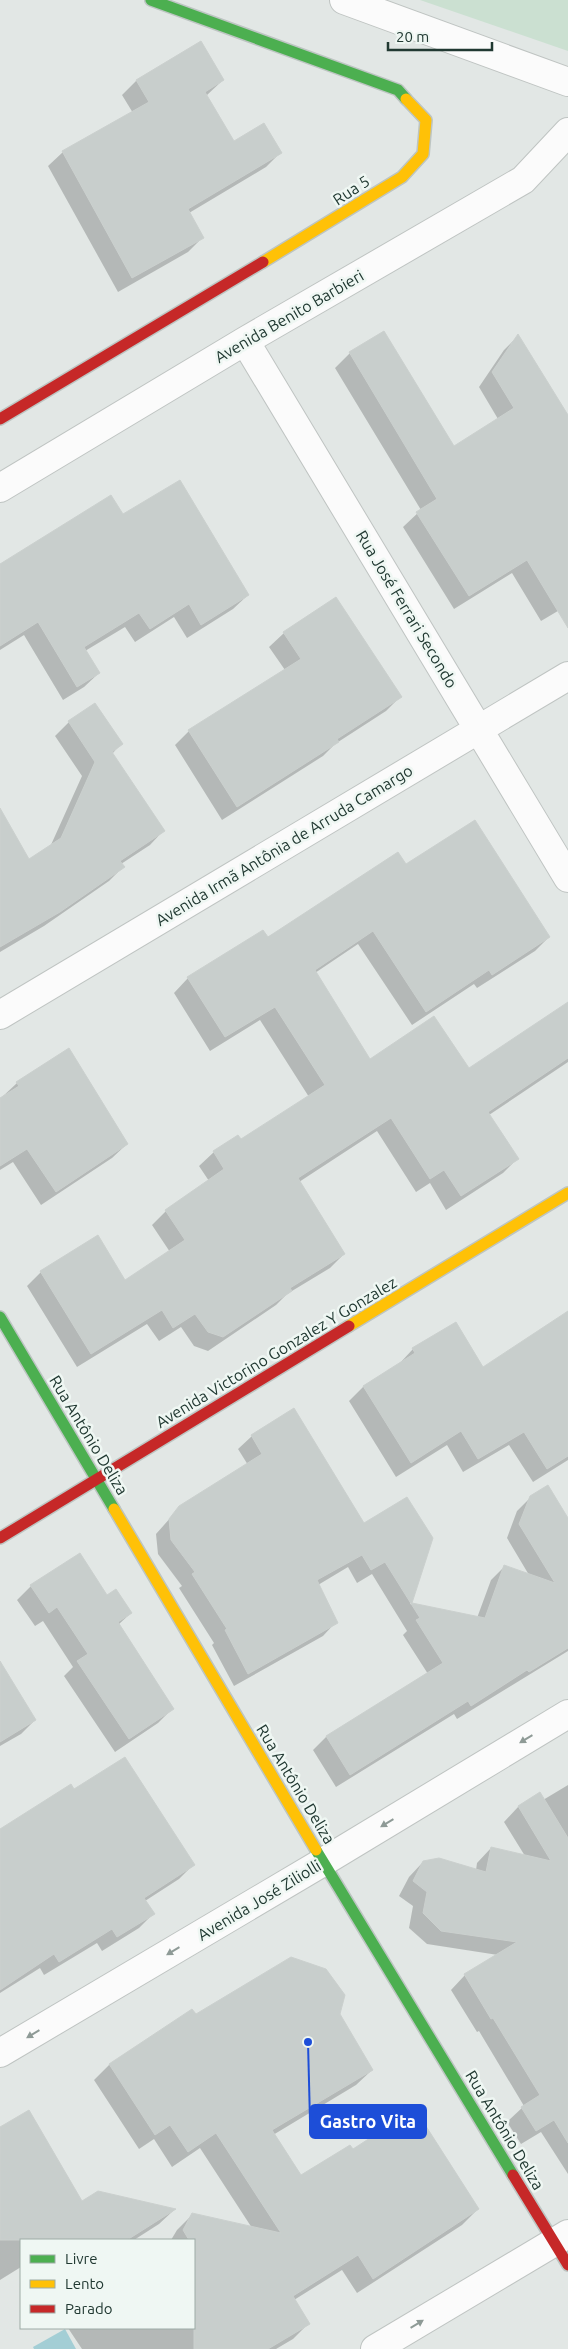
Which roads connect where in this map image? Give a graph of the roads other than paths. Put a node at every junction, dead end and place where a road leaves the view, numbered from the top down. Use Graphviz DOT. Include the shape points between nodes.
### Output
graph roads {
  1 [pos="151,0"];
  2 [pos="344,0"];
  3 [pos="568,82"];
  4 [pos="568,132"];
  5 [pos="244,341"];
  6 [pos="0,420"];
  7 [pos="0,488"];
  8 [pos="568,676"];
  9 [pos="479,728"];
  10 [pos="568,878"];
  11 [pos="0,1015"];
  12 [pos="568,1193"];
  13 [pos="0,1317"];
  14 [pos="97,1480"];
  15 [pos="0,1538"];
  16 [pos="568,1714"];
  17 [pos="323,1862"];
  18 [pos="0,2053"];
  19 [pos="561,2238"];
  20 [pos="568,2265"];
  21 [pos="375,2349"];
  1 -- 6 [label="street, Rua 5" via="398,90 426,120 423,154 402,177 348,212"];
  2 -- 3 [label="street"];
  4 -- 5 [label="street, Avenida Benito Barbieri" via="523,180"];
  5 -- 7 [label="street, Avenida Benito Barbieri"];
  5 -- 9 [label="street, Rua José Ferrari Secondo"];
  8 -- 9 [label="street, Avenida Irmã Antônia de Arruda Camargo"];
  9 -- 10 [label="street, Rua José Ferrari Secondo"];
  9 -- 11 [label="street, Avenida Irmã Antônia de Arruda Camargo"];
  12 -- 14 [label="street, Avenida Victorino Gonzalez Y Gonzalez"];
  13 -- 14 [label="street, Rua Antônio Deliza"];
  14 -- 15 [label="street, Avenida Victorino Gonzalez Y Gonzalez"];
  14 -- 17 [label="street, Rua Antônio Deliza"];
  16 -- 17 [label="street, Avenida José Ziliolli, one-way"];
  17 -- 18 [label="street, Avenida José Ziliolli, one-way"];
  17 -- 19 [label="street, Rua Antônio Deliza"];
  19 -- 20 [label="street, Rua Antônio Deliza"];
  21 -- 19 [label="street, one-way"];
}
